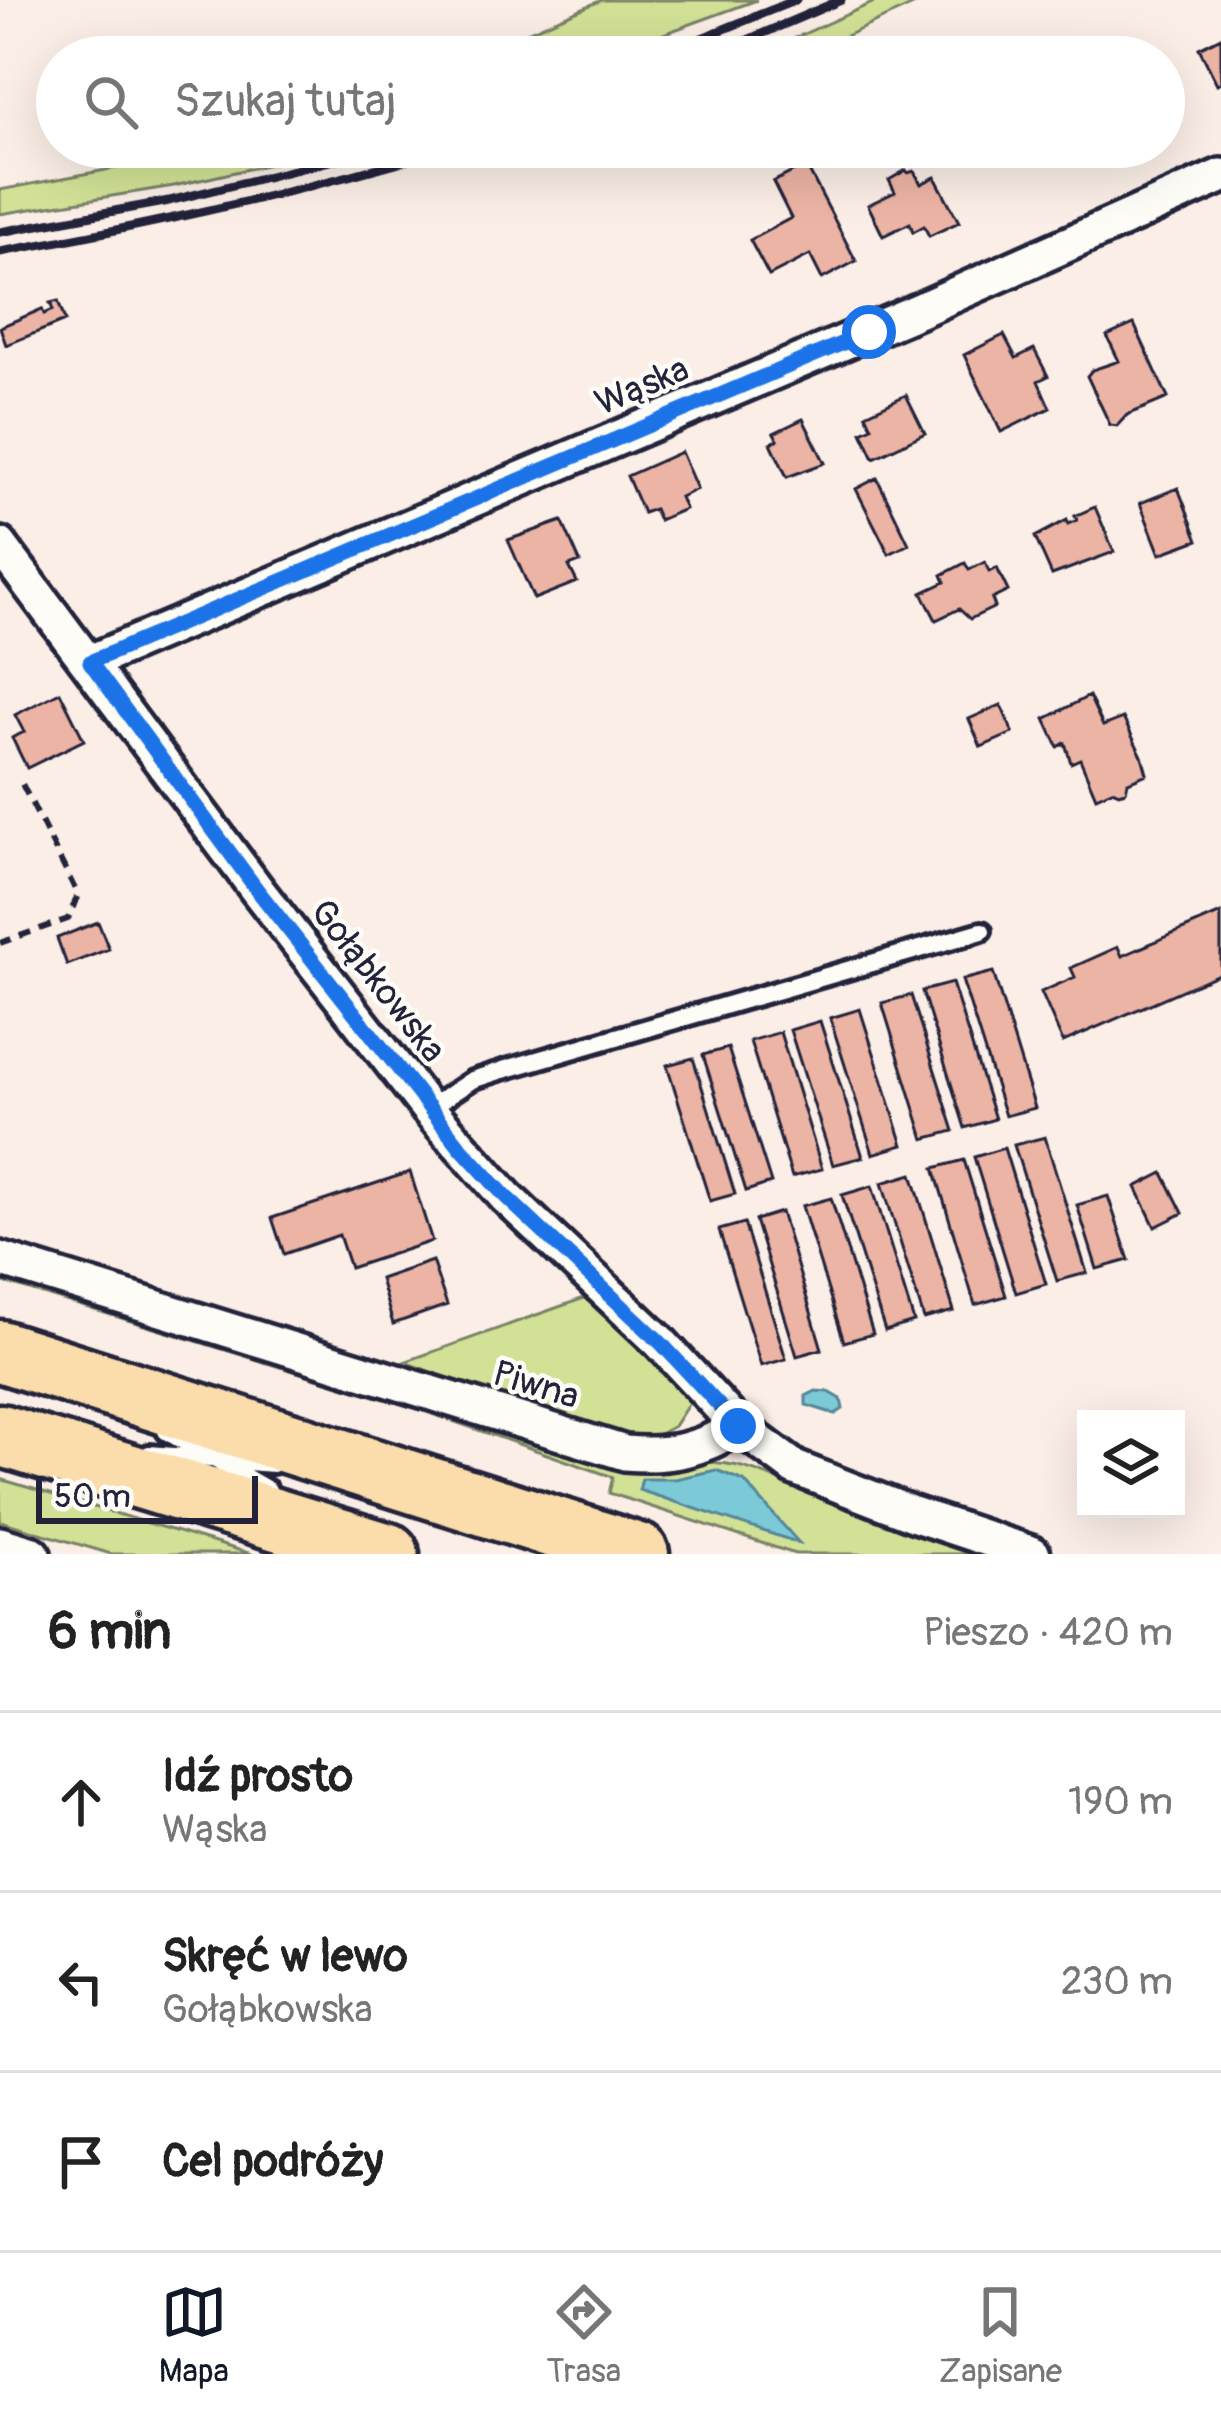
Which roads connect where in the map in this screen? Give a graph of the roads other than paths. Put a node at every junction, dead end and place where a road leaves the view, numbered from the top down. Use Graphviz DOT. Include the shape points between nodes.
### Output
graph roads {
  1 [pos="1221,176"];
  2 [pos="0,545"];
  3 [pos="90,662"];
  4 [pos="982,932"];
  5 [pos="428,1109"];
  6 [pos="0,1258"];
  7 [pos="0,1351"];
  8 [pos="61,1370"];
  9 [pos="138,1415"];
  10 [pos="158,1426"];
  11 [pos="738,1426"];
  12 [pos="17,1440"];
  13 [pos="215,1460"];
  14 [pos="282,1465"];
  15 [pos="304,1467"];
  16 [pos="394,1474"];
  17 [pos="0,1544"];
  18 [pos="376,1550"];
  19 [pos="33,1554"];
  20 [pos="638,1554"];
  21 [pos="1033,1554"];
  1 -- 3 [label="street, Wąska"];
  2 -- 3 [label="street, Gołąbkowska"];
  3 -- 5 [label="street, Gołąbkowska"];
  4 -- 5 [label="lane" via="488,1075"];
  5 -- 11 [label="street, Gołąbkowska"];
  6 -- 11 [label="street, Piwna" via="625,1453 693,1450"];
  7 -- 8 [label="highway"];
  8 -- 9 [label="lane"];
  8 -- 16 [label="highway"];
  10 -- 13 [label="lane"];
  11 -- 21 [label="street" via="795,1468"];
  12 -- 13 [label="lane"];
  12 -- 18 [label="highway"];
  13 -- 14 [label="lane"];
  13 -- 18 [label="lane"];
  15 -- 16 [label="lane"];
  16 -- 20 [label="highway"];
  17 -- 19 [label="street"];
}
